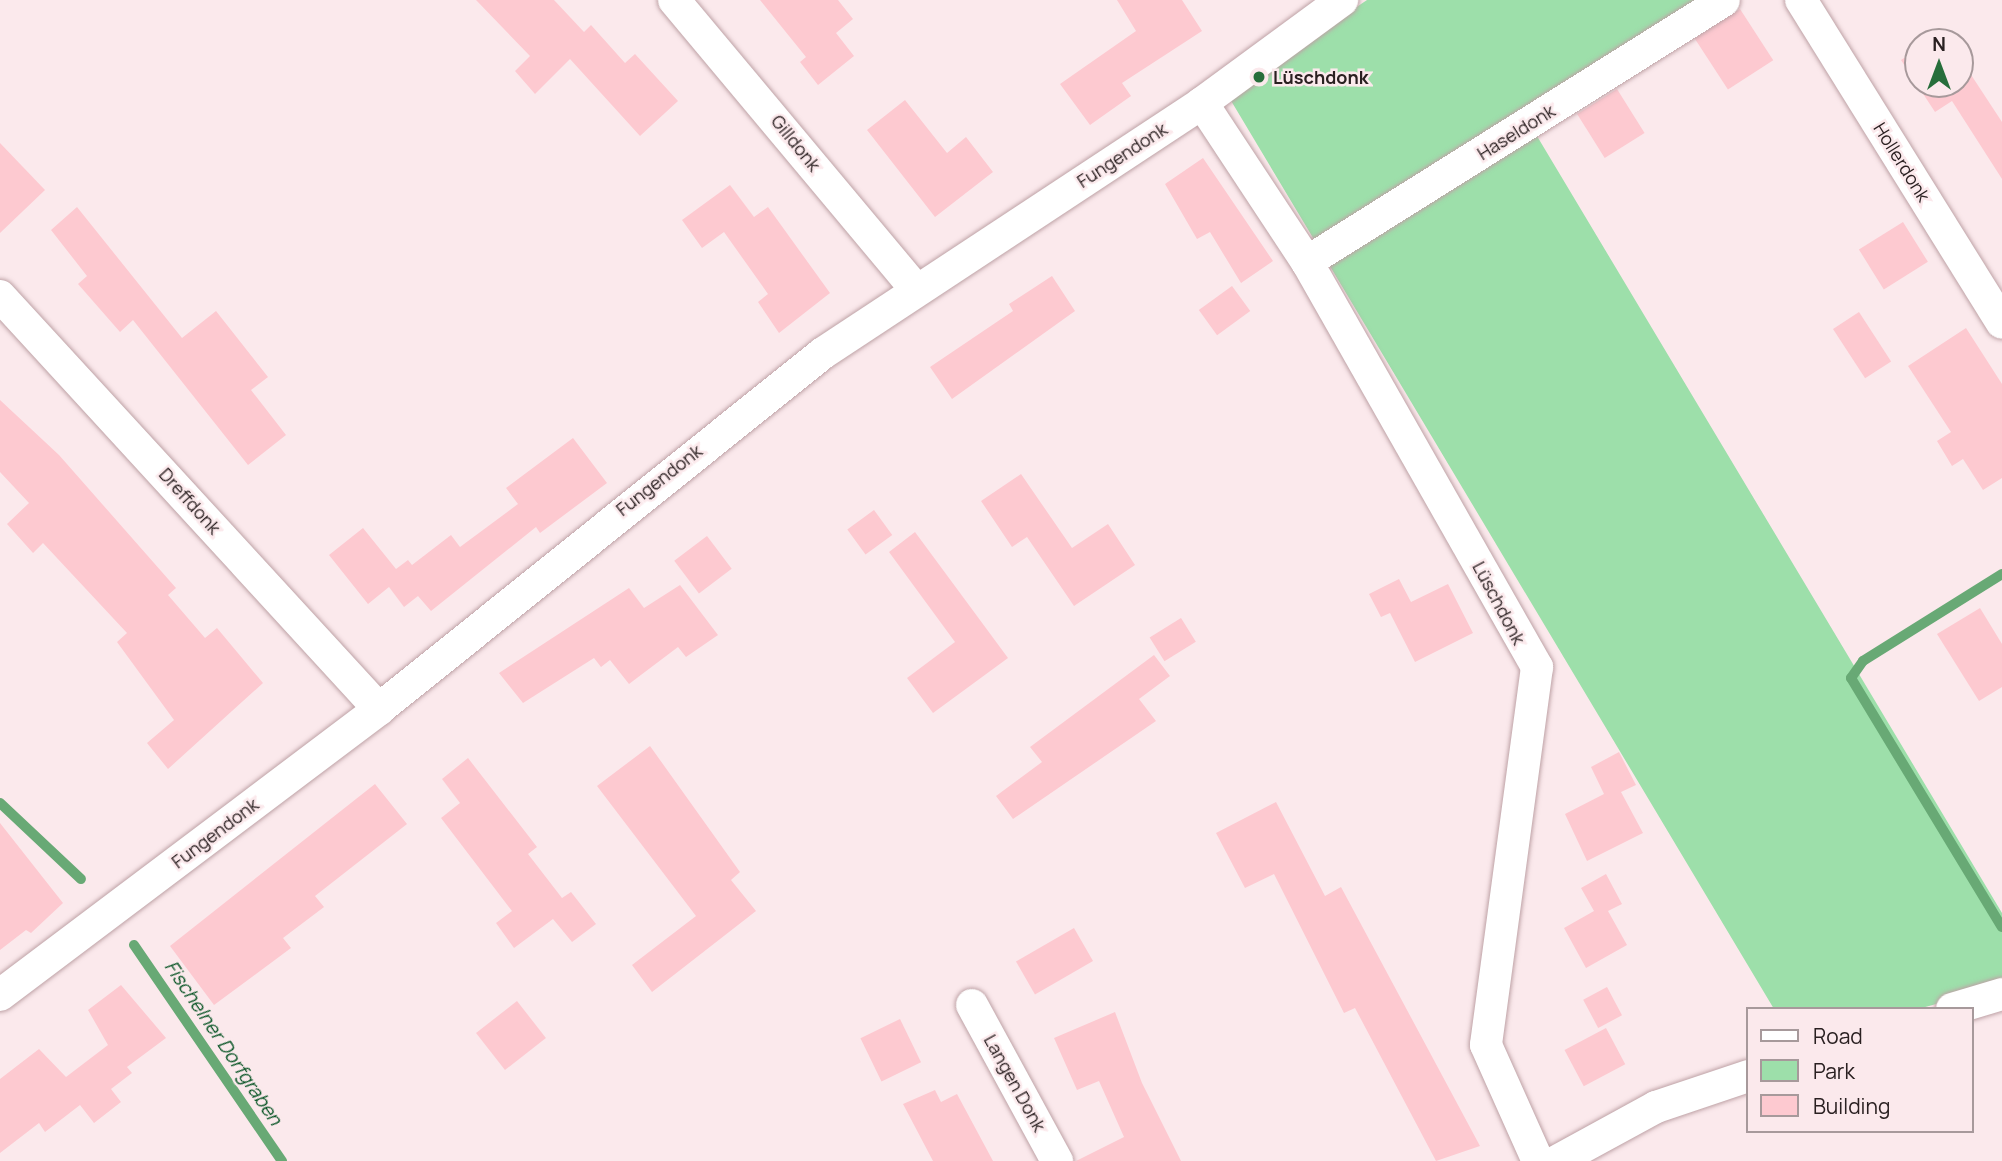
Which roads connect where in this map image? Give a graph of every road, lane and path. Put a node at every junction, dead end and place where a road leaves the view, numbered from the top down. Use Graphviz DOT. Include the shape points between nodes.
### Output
graph roads {
  1 [pos="674,0"];
  2 [pos="1342,0"];
  3 [pos="1724,0"];
  4 [pos="1801,0"];
  5 [pos="1202,103"];
  6 [pos="1307,262"];
  7 [pos="916,289"];
  8 [pos="0,296"];
  9 [pos="2002,323"];
  10 [pos="379,709"];
  11 [pos="2002,994"];
  12 [pos="0,995"];
  13 [pos="972,1005"];
  14 [pos="1959,1007"];
  15 [pos="1746,1077"];
  16 [pos="1057,1161"];
  17 [pos="1538,1161"];
  18 [pos="1557,1161"];
  1 -- 7 [label="street, Gilldonk"];
  2 -- 5 [label="street, Fungendonk"];
  3 -- 6 [label="street, Haseldonk"];
  4 -- 9 [label="street, Hollerdonk"];
  5 -- 6 [label="street, Lüschdonk"];
  5 -- 7 [label="street, Fungendonk"];
  6 -- 17 [label="street, Lüschdonk" via="1537,667 1486,1045"];
  7 -- 10 [label="street, Fungendonk" via="640,494"];
  8 -- 10 [label="street, Dreffdonk"];
  10 -- 12 [label="street, Fungendonk"];
  11 -- 14 [label="street"];
  13 -- 16 [label="street, Langen Donk"];
  15 -- 18 [label="street" via="1656,1107"];
}
